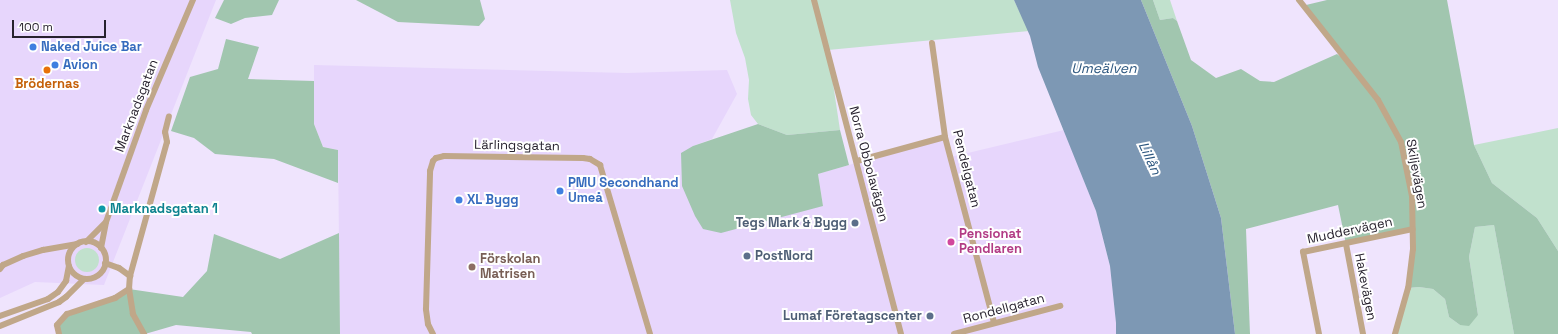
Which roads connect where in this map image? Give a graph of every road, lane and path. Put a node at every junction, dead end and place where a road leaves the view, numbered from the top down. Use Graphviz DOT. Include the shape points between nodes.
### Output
graph roads {
  1 [pos="192,0"];
  2 [pos="814,0"];
  3 [pos="1299,0"];
  4 [pos="932,43"];
  5 [pos="170,116"];
  6 [pos="945,137"];
  7 [pos="857,161"];
  8 [pos="106,222"];
  9 [pos="1413,230"];
  10 [pos="86,242"];
  11 [pos="78,244"];
  12 [pos="1346,244"];
  13 [pos="101,248"];
  14 [pos="105,263"];
  15 [pos="69,264"];
  16 [pos="0,269"];
  17 [pos="130,276"];
  18 [pos="84,279"];
  19 [pos="129,289"];
  20 [pos="1060,306"];
  21 [pos="0,316"];
  22 [pos="994,323"];
  23 [pos="0,326"];
  24 [pos="59,334"];
  25 [pos="144,334"];
  26 [pos="433,334"];
  27 [pos="650,334"];
  28 [pos="901,334"];
  29 [pos="954,334"];
  30 [pos="1319,334"];
  31 [pos="1363,334"];
  32 [pos="1395,334"];
  1 -- 8 [label="street, Marknadsgatan" via="146,110"];
  2 -- 7 [label="street, Norra Obbolavägen"];
  3 -- 9 [label="street, Skiljevägen" via="1378,100 1395,129 1401,142 1412,196"];
  4 -- 6 [label="street, Pendelgatan"];
  5 -- 17 [label="street" via="165,132 167,142"];
  6 -- 7 [label="street"];
  6 -- 22 [label="street, Pendelgatan"];
  7 -- 28 [label="street, Norra Obbolavägen"];
  8 -- 10 [label="street, Marknadsgatan"];
  8 -- 13 [label="street, Marknadsgatan"];
  9 -- 12 [label="street, Muddervägen"];
  9 -- 32 [label="street, Skiljevägen" via="1408,288"];
  10 -- 11 [label="street"];
  10 -- 13 [label="street" via="92,242"];
  11 -- 15 [label="street" via="71,251"];
  11 -- 16 [label="street" via="23,256 3,265"];
  12 -- 30 [label="street, Muddervägen" via="1303,252"];
  12 -- 31 [label="street, Hakevägen"];
  13 -- 14 [label="street"];
  14 -- 17 [label="street" via="119,268"];
  14 -- 18 [label="street" via="100,274"];
  15 -- 18 [label="street" via="74,274"];
  15 -- 21 [label="street" via="66,281 58,292 48,299"];
  17 -- 19 [label="street"];
  18 -- 23 [label="street" via="66,297 54,304"];
  19 -- 24 [label="street" via="115,298 66,314 57,325"];
  19 -- 25 [label="street" via="133,314"];
  20 -- 22 [label="street, Rondellgatan"];
  22 -- 29 [label="street, Rondellgatan"];
  26 -- 27 [label="street, Lärlingsgatan" via="428,324 426,309 430,171 433,161 444,156 583,158 600,165"];
}
